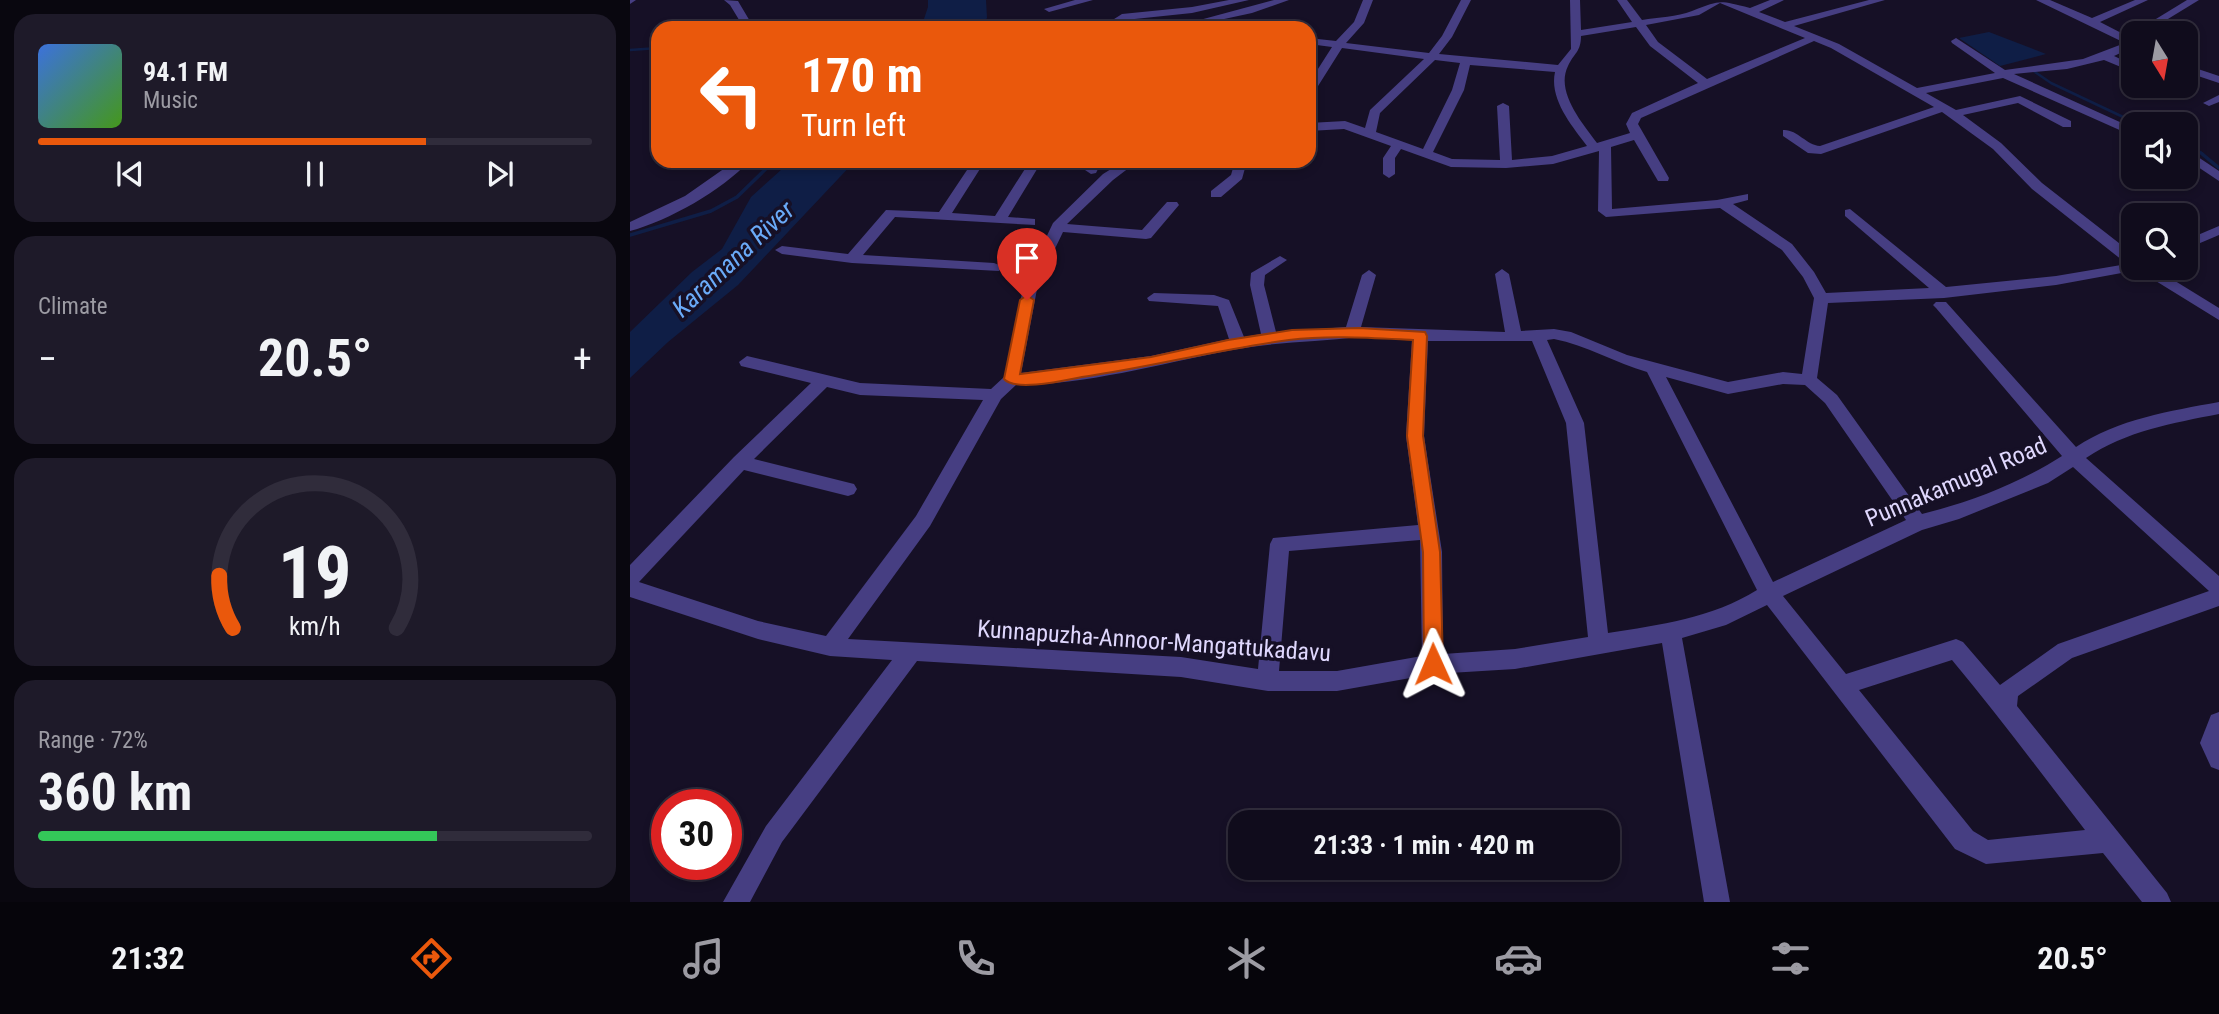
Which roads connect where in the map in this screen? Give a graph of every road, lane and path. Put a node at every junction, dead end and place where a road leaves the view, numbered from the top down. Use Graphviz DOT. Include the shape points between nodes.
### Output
graph roads {
  1 [pos="729,0"];
  2 [pos="1088,0"];
  3 [pos="1244,0"];
  4 [pos="1284,0"];
  5 [pos="1368,0"];
  6 [pos="1466,0"];
  7 [pos="1575,0"];
  8 [pos="1622,0"];
  9 [pos="1720,0"];
  10 [pos="1779,0"];
  11 [pos="1880,0"];
  12 [pos="2042,0"];
  13 [pos="2143,0"];
  14 [pos="2192,0"];
  15 [pos="1048,8"];
  16 [pos="1203,8"];
  17 [pos="1750,12"];
  18 [pos="744,21"];
  19 [pos="1117,21"];
  20 [pos="1201,21"];
  21 [pos="1214,21"];
  22 [pos="2160,21"];
  23 [pos="2092,22"];
  24 [pos="1638,25"];
  25 [pos="1785,25"];
  26 [pos="1576,34"];
  27 [pos="2121,34"];
  28 [pos="1816,37"];
  29 [pos="1956,41"];
  30 [pos="1316,42"];
  31 [pos="1339,44"];
  32 [pos="2121,46"];
  33 [pos="2105,56"];
  34 [pos="1432,57"];
  35 [pos="1466,61"];
  36 [pos="2121,63"];
  37 [pos="1561,69"];
  38 [pos="2198,72"];
  39 [pos="2004,74"];
  40 [pos="2219,80"];
  41 [pos="1316,81"];
  42 [pos="1708,85"];
  43 [pos="1915,92"];
  44 [pos="1503,106"];
  45 [pos="1948,111"];
  46 [pos="2067,124"];
  47 [pos="1316,127"];
  48 [pos="2121,127"];
  49 [pos="1787,133"];
  50 [pos="1369,135"];
  51 [pos="1637,135"];
  52 [pos="1398,145"];
  53 [pos="1600,147"];
  54 [pos="1426,155"];
  55 [pos="2198,162"];
  56 [pos="1506,164"];
  57 [pos="733,168"];
  58 [pos="974,168"];
  59 [pos="1032,168"];
  60 [pos="1122,168"];
  61 [pos="1239,168"];
  62 [pos="1389,174"];
  63 [pos="2219,177"];
  64 [pos="1663,178"];
  65 [pos="1216,194"];
  66 [pos="1744,197"];
  67 [pos="1722,203"];
  68 [pos="1172,205"];
  69 [pos="1850,214"];
  70 [pos="944,215"];
  71 [pos="1000,219"];
  72 [pos="1030,222"];
  73 [pos="630,227"];
  74 [pos="1058,227"];
  75 [pos="2219,230"];
  76 [pos="2198,240"];
  77 [pos="782,250"];
  78 [pos="2121,252"];
  79 [pos="852,260"];
  80 [pos="1280,260"];
  81 [pos="994,268"];
  82 [pos="2121,269"];
  83 [pos="1502,274"];
  84 [pos="1369,275"];
  85 [pos="2163,280"];
  86 [pos="1154,298"];
  87 [pos="1821,298"];
  88 [pos="1943,299"];
  89 [pos="2219,315"];
  90 [pos="1352,333"];
  91 [pos="1537,335"];
  92 [pos="1420,336"];
  93 [pos="1514,337"];
  94 [pos="1270,338"];
  95 [pos="1238,343"];
  96 [pos="747,362"];
  97 [pos="1653,367"];
  98 [pos="1012,379"];
  99 [pos="1809,380"];
  100 [pos="823,381"];
  101 [pos="995,395"];
  102 [pos="2219,408"];
  103 [pos="2074,457"];
  104 [pos="740,461"];
  105 [pos="848,489"];
  106 [pos="1918,523"];
  107 [pos="1428,533"];
  108 [pos="630,578"];
  109 [pos="630,588"];
  110 [pos="2219,589"];
  111 [pos="1769,593"];
  112 [pos="2219,597"];
  113 [pos="1718,619"];
  114 [pos="1671,632"];
  115 [pos="1599,643"];
  116 [pos="830,647"];
  117 [pos="912,651"];
  118 [pos="1433,664"];
  119 [pos="1268,681"];
  120 [pos="1841,687"];
  121 [pos="2006,708"];
  122 [pos="2219,723"];
  123 [pos="2219,759"];
  124 [pos="2108,840"];
  125 [pos="736,902"];
  126 [pos="1717,902"];
  127 [pos="2158,902"];
  1 -- 18 [label="street"];
  2 -- 15 [label="street"];
  3 -- 16 [label="street"];
  4 -- 21 [label="street"];
  5 -- 31 [label="street" via="1359,23"];
  6 -- 34 [label="street"];
  7 -- 26 [label="street"];
  8 -- 24 [label="street"];
  9 -- 17 [label="street"];
  9 -- 24 [label="street" via="1695,13"];
  10 -- 17 [label="street"];
  11 -- 25 [label="street"];
  12 -- 23 [label="street"];
  13 -- 23 [label="street"];
  14 -- 22 [label="street"];
  16 -- 19 [label="street" via="1122,16"];
  16 -- 20 [label="street"];
  17 -- 25 [label="street"];
  23 -- 27 [label="street"];
  24 -- 26 [label="street"];
  24 -- 42 [label="street" via="1668,57"];
  25 -- 28 [label="street"];
  26 -- 37 [label="street" via="1576,49"];
  28 -- 42 [label="street"];
  28 -- 43 [label="street"];
  29 -- 39 [label="street"];
  30 -- 31 [label="street"];
  31 -- 34 [label="street"];
  31 -- 41 [label="street"];
  32 -- 33 [label="street"];
  33 -- 36 [label="street"];
  33 -- 39 [label="street"];
  34 -- 35 [label="street"];
  34 -- 50 [label="street" via="1374,111"];
  35 -- 37 [label="street"];
  35 -- 54 [label="street" via="1458,90"];
  37 -- 53 [label="street" via="1562,95 1577,123"];
  38 -- 40 [label="street"];
  39 -- 43 [label="street"];
  39 -- 48 [label="street"];
  42 -- 51 [label="street" via="1636,116 1632,124"];
  43 -- 45 [label="street"];
  44 -- 56 [label="street"];
  45 -- 46 [label="street" via="2020,99"];
  45 -- 49 [label="street" via="1821,150 1812,150"];
  45 -- 78 [label="street" via="1997,146 2036,186"];
  47 -- 50 [label="street" via="1345,125"];
  50 -- 52 [label="street"];
  51 -- 53 [label="street"];
  51 -- 64 [label="street"];
  52 -- 54 [label="street"];
  52 -- 62 [label="street" via="1389,158"];
  53 -- 56 [label="street" via="1539,163"];
  53 -- 67 [label="street" via="1605,211 1611,214"];
  54 -- 56 [label="street" via="1451,163"];
  55 -- 63 [label="street"];
  57 -- 73 [label="street" via="691,199"];
  58 -- 70 [label="street"];
  59 -- 71 [label="street"];
  60 -- 74 [label="street"];
  61 -- 65 [label="street" via="1237,176"];
  66 -- 67 [label="street"];
  67 -- 87 [label="street" via="1787,247"];
  68 -- 74 [label="street" via="1146,235"];
  69 -- 88 [label="street"];
  70 -- 71 [label="street"];
  70 -- 79 [label="street" via="891,213"];
  71 -- 72 [label="street"];
  74 -- 98 [label="street" via="1031,284"];
  75 -- 76 [label="street"];
  77 -- 79 [label="street"];
  79 -- 81 [label="street"];
  80 -- 94 [label="street" via="1258,273"];
  82 -- 88 [label="street"];
  83 -- 93 [label="street"];
  84 -- 90 [label="street"];
  85 -- 89 [label="street"];
  86 -- 95 [label="street" via="1224,303"];
  87 -- 88 [label="street"];
  87 -- 99 [label="street"];
  88 -- 103 [label="street"];
  90 -- 92 [label="street"];
  90 -- 94 [label="street"];
  91 -- 93 [label="street"];
  91 -- 97 [label="street" via="1571,337"];
  91 -- 115 [label="street" via="1575,423"];
  92 -- 93 [label="street"];
  92 -- 107 [label="street" via="1415,436"];
  94 -- 95 [label="street"];
  95 -- 98 [label="street" via="1151,362"];
  96 -- 100 [label="street"];
  97 -- 99 [label="street" via="1728,388 1783,378"];
  97 -- 111 [label="street"];
  98 -- 101 [label="street"];
  99 -- 106 [label="street" via="1831,398"];
  100 -- 101 [label="street" via="860,389"];
  100 -- 104 [label="street"];
  101 -- 116 [label="street" via="923,521"];
  102 -- 103 [label="street, Punnakamugal Road" via="2151,421 2095,443"];
  103 -- 106 [label="street, Punnakamugal Road" via="2042,478"];
  103 -- 110 [label="street"];
  104 -- 105 [label="street"];
  104 -- 108 [label="street"];
  106 -- 111 [label="street, Punnakamugal Road"];
  107 -- 118 [label="street"];
  107 -- 119 [label="street" via="1280,544"];
  109 -- 116 [label="street, Kunnapuzha-Annoor-Mangattukadavu" via="758,630"];
  111 -- 113 [label="street, Punnakamugal Road"];
  111 -- 120 [label="street"];
  112 -- 121 [label="street" via="2065,651 2008,691"];
  113 -- 114 [label="street, Kunnapuzha-Annoor-Mangattukadavu"];
  114 -- 115 [label="street, Kunnapuzha-Annoor-Mangattukadavu"];
  114 -- 126 [label="street"];
  115 -- 118 [label="street, Kunnapuzha-Annoor-Mangattukadavu" via="1515,659"];
  116 -- 117 [label="street, Kunnapuzha-Annoor-Mangattukadavu"];
  117 -- 119 [label="street, Kunnapuzha-Annoor-Mangattukadavu" via="1181,667"];
  117 -- 125 [label="street" via="774,834"];
  118 -- 119 [label="street, Kunnapuzha-Annoor-Mangattukadavu" via="1337,681"];
  120 -- 121 [label="street" via="1956,649"];
  120 -- 124 [label="street" via="1964,840 1986,852"];
  121 -- 124 [label="street"];
  122 -- 123 [label="street" via="2211,743"];
  124 -- 127 [label="street"];
}
